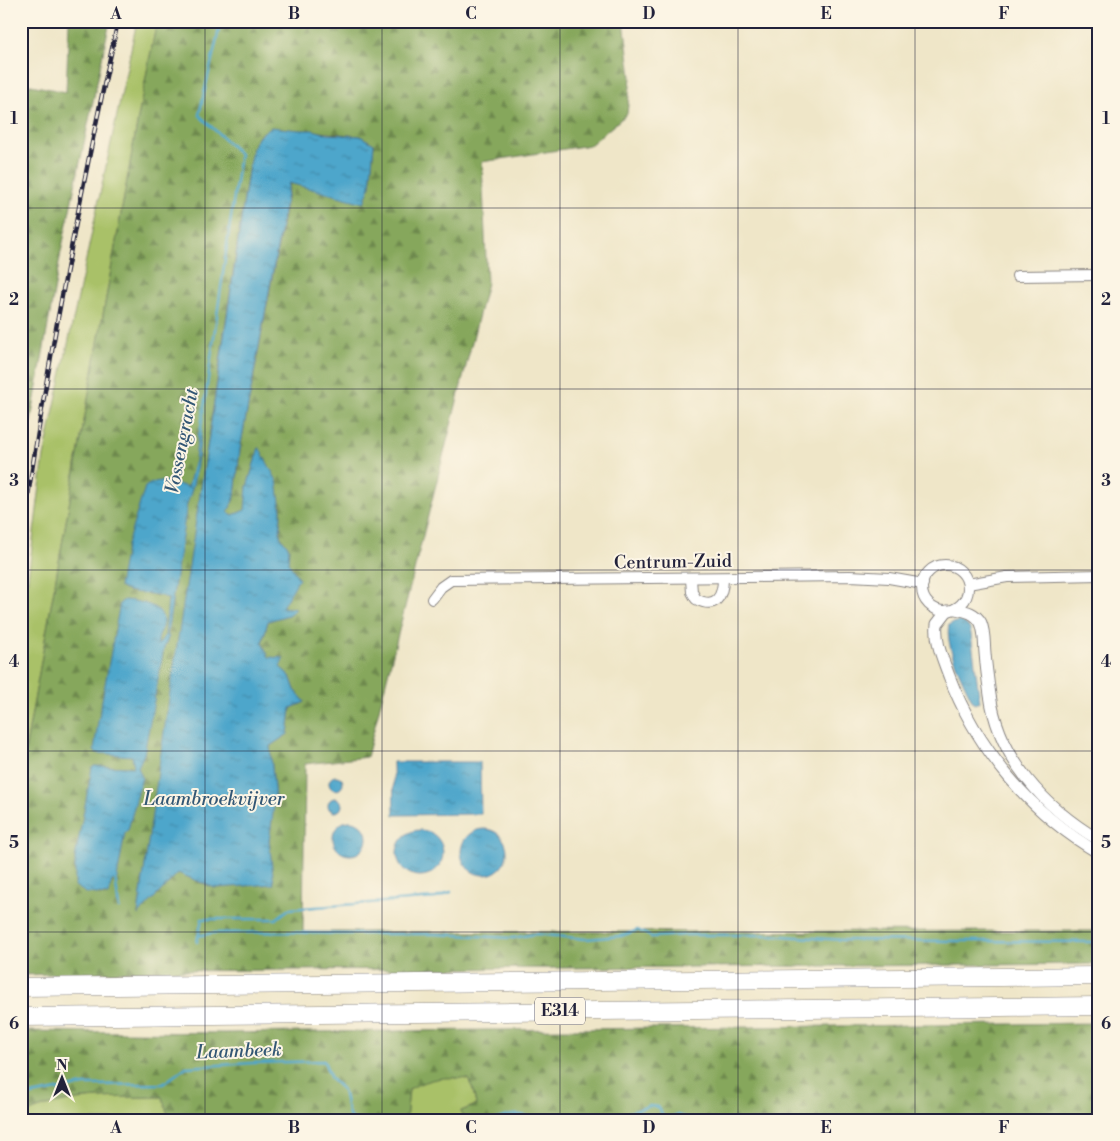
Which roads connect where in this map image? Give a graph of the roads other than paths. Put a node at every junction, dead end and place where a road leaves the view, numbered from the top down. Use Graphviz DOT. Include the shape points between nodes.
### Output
graph roads {
  1 [pos="1099,275"];
  2 [pos="1017,276"];
  3 [pos="1099,574"];
  4 [pos="724,578"];
  5 [pos="691,579"];
  6 [pos="923,584"];
  7 [pos="968,584"];
  8 [pos="432,600"];
  9 [pos="951,610"];
  10 [pos="1099,840"];
  11 [pos="1099,853"];
  12 [pos="1099,976"];
  13 [pos="21,987"];
  14 [pos="1099,1006"];
  15 [pos="21,1017"];
  1 -- 2 [label="street"];
  3 -- 7 [label="street" via="1007,577"];
  4 -- 5 [label="street, Centrum-Zuid"];
  4 -- 5 [label="street" via="721,595 709,603 696,599"];
  4 -- 6 [label="street, Centrum-Zuid" via="850,576"];
  5 -- 8 [label="street, Centrum-Zuid" via="452,580 441,587"];
  6 -- 7 [label="street" via="927,573 944,564 962,572"];
  6 -- 9 [label="street" via="927,602 937,610"];
  7 -- 9 [label="street" via="967,596 961,605"];
  9 -- 10 [label="street" via="975,615 980,620 990,698 1007,747 1020,769 1058,812"];
  9 -- 11 [label="street" via="937,624 936,636 954,687 979,735 1009,777 1042,813 1063,831"];
  12 -- 13 [label="highway, E314"];
  14 -- 15 [label="highway, E314"];
}
